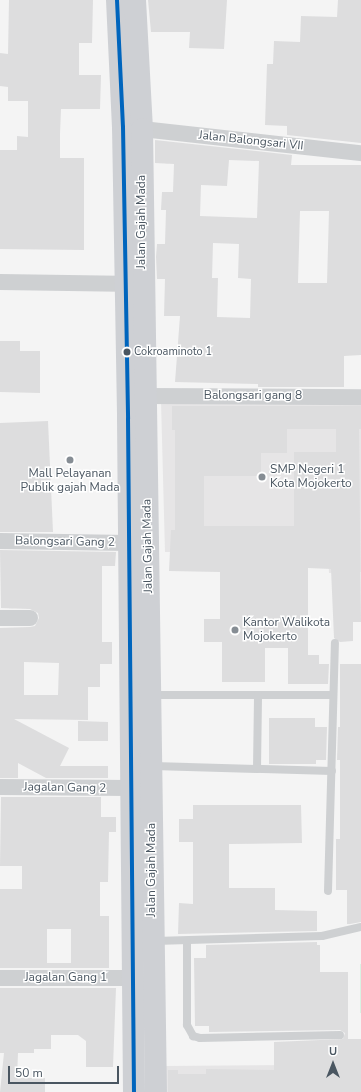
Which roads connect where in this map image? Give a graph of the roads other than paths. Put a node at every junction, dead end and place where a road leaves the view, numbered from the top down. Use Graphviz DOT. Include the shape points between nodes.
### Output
graph roads {
  1 [pos="117,0"];
  2 [pos="135,0"];
  3 [pos="142,130"];
  4 [pos="361,153"];
  5 [pos="0,282"];
  6 [pos="134,284"];
  7 [pos="145,396"];
  8 [pos="361,397"];
  9 [pos="136,419"];
  10 [pos="0,541"];
  11 [pos="129,543"];
  12 [pos="0,618"];
  13 [pos="30,618"];
  14 [pos="335,643"];
  15 [pos="140,695"];
  16 [pos="258,695"];
  17 [pos="333,695"];
  18 [pos="140,766"];
  19 [pos="257,769"];
  20 [pos="332,771"];
  21 [pos="0,787"];
  22 [pos="130,788"];
  23 [pos="328,892"];
  24 [pos="361,927"];
  25 [pos="152,940"];
  26 [pos="187,941"];
  27 [pos="0,978"];
  28 [pos="133,978"];
  29 [pos="340,1034"];
  30 [pos="134,1092"];
  31 [pos="156,1092"];
  1 -- 6 [label="main road, Jalan Gajah Mada"];
  2 -- 3 [label="main road, Jalan Gajah Mada"];
  3 -- 4 [label="street, Jalan Balongsari VII"];
  3 -- 6 [label="main road, Jalan Gajah Mada"];
  5 -- 6 [label="street"];
  6 -- 7 [label="main road, Jalan Gajah Mada"];
  6 -- 9 [label="main road, Jalan Gajah Mada"];
  7 -- 8 [label="street, Balongsari gang 8"];
  7 -- 9 [label="main road, Jalan Gajah Mada"];
  9 -- 11 [label="main road, Jalan Gajah Mada"];
  9 -- 15 [label="main road, Jalan Gajah Mada"];
  10 -- 11 [label="street, Balongsari Gang 2"];
  11 -- 15 [label="main road, Jalan Gajah Mada"];
  12 -- 13 [label="street"];
  14 -- 17 [label="lane"];
  15 -- 16 [label="lane"];
  15 -- 18 [label="main road, Jalan Gajah Mada"];
  16 -- 17 [label="lane"];
  16 -- 19 [label="lane"];
  17 -- 20 [label="lane"];
  18 -- 19 [label="lane"];
  18 -- 22 [label="main road, Jalan Gajah Mada"];
  18 -- 25 [label="main road, Jalan Gajah Mada"];
  19 -- 20 [label="lane"];
  20 -- 23 [label="lane"];
  21 -- 22 [label="street, Jagalan Gang 2"];
  22 -- 28 [label="main road, Jalan Gajah Mada"];
  24 -- 26 [label="lane" via="322,936"];
  25 -- 26 [label="lane"];
  25 -- 31 [label="main road, Jalan Gajah Mada"];
  26 -- 29 [label="lane" via="188,1025 193,1036 200,1038"];
  27 -- 28 [label="street, Jagalan Gang 1"];
  28 -- 30 [label="main road, Jalan Gajah Mada"];
}
